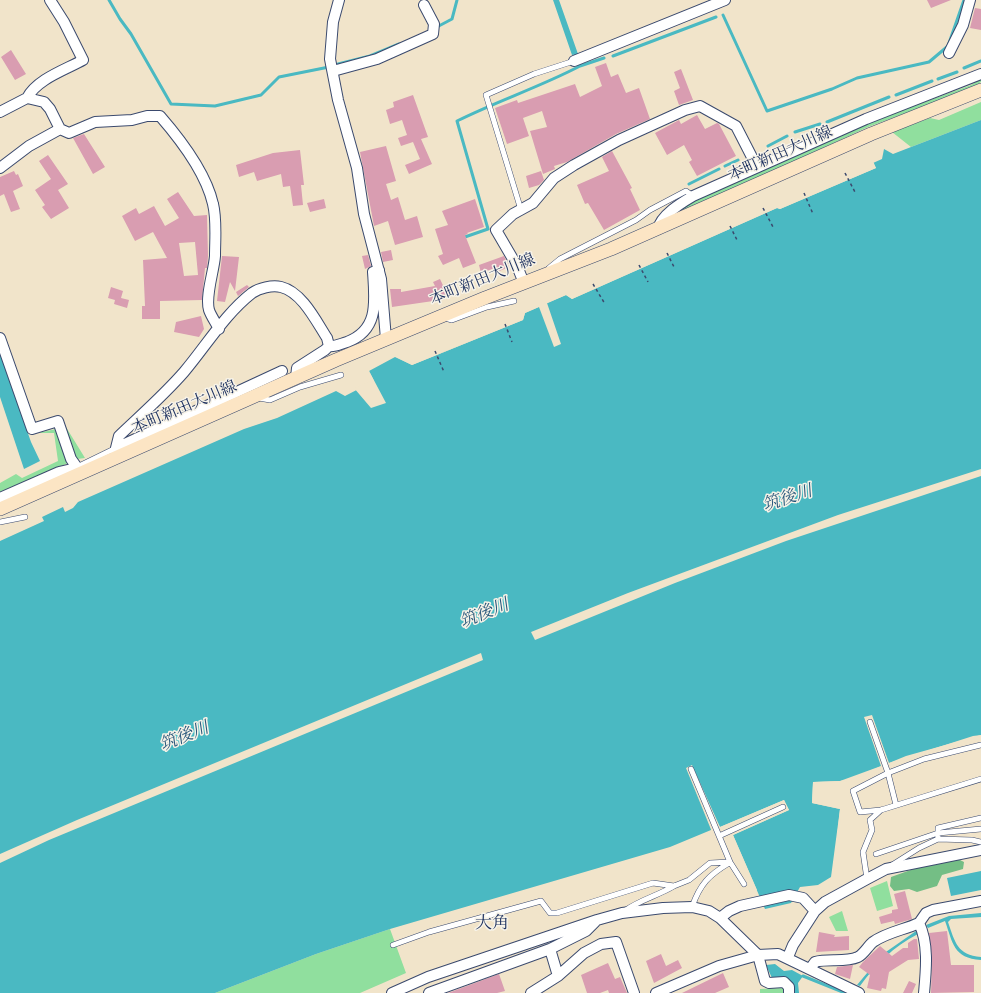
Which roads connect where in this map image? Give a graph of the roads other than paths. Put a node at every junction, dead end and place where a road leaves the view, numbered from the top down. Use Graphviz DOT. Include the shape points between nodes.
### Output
graph roads {
  1 [pos="50,0"];
  2 [pos="339,0"];
  3 [pos="725,0"];
  4 [pos="970,0"];
  5 [pos="424,5"];
  6 [pos="949,53"];
  7 [pos="574,61"];
  8 [pos="332,68"];
  9 [pos="981,74"];
  10 [pos="981,90"];
  11 [pos="27,98"];
  12 [pos="0,112"];
  13 [pos="60,130"];
  14 [pos="757,167"];
  15 [pos="0,168"];
  16 [pos="693,196"];
  17 [pos="521,210"];
  18 [pos="658,229"];
  19 [pos="378,270"];
  20 [pos="549,273"];
  21 [pos="524,283"];
  22 [pos="514,301"];
  23 [pos="438,317"];
  24 [pos="220,329"];
  25 [pos="0,338"];
  26 [pos="386,339"];
  27 [pos="329,346"];
  28 [pos="3,356"];
  29 [pos="282,371"];
  30 [pos="341,375"];
  31 [pos="296,378"];
  32 [pos="256,397"];
  33 [pos="116,453"];
  34 [pos="78,470"];
  35 [pos="0,498"];
  36 [pos="0,509"];
  37 [pos="25,517"];
  38 [pos="0,522"];
  39 [pos="870,722"];
  40 [pos="981,745"];
  41 [pos="691,769"];
  42 [pos="888,773"];
  43 [pos="981,779"];
  44 [pos="896,805"];
  45 [pos="783,807"];
  46 [pos="881,810"];
  47 [pos="981,818"];
  48 [pos="981,829"];
  49 [pos="719,836"];
  50 [pos="938,836"];
  51 [pos="981,842"];
  52 [pos="981,850"];
  53 [pos="970,852"];
  54 [pos="876,854"];
  55 [pos="981,857"];
  56 [pos="730,862"];
  57 [pos="886,869"];
  58 [pos="867,879"];
  59 [pos="744,884"];
  60 [pos="674,886"];
  61 [pos="981,901"];
  62 [pos="692,906"];
  63 [pos="815,911"];
  64 [pos="622,914"];
  65 [pos="720,918"];
  66 [pos="597,920"];
  67 [pos="919,923"];
  68 [pos="393,945"];
  69 [pos="550,949"];
  70 [pos="758,955"];
  71 [pos="788,957"];
  72 [pos="810,969"];
  73 [pos="558,976"];
  74 [pos="392,993"];
  75 [pos="429,993"];
  76 [pos="531,993"];
  77 [pos="634,993"];
  78 [pos="656,993"];
  79 [pos="790,993"];
  80 [pos="859,993"];
  81 [pos="924,993"];
  1 -- 11 [label="street" via="83,60 43,82 30,92"];
  2 -- 8 [label="street" via="333,22"];
  3 -- 7 [label="street"];
  4 -- 6 [label="street" via="963,25"];
  5 -- 8 [label="street" via="434,29 433,34 377,59"];
  7 -- 17 [label="lane" via="534,74 486,95"];
  8 -- 19 [label="street" via="357,168 364,214"];
  9 -- 14 [label="street" via="866,119"];
  10 -- 18 [label="main road, 本町新田大川線" via="864,137"];
  11 -- 12 [label="street"];
  11 -- 13 [label="street" via="44,102"];
  13 -- 15 [label="street" via="29,146"];
  13 -- 24 [label="street" via="69,133 95,122 132,120 147,116 160,116 172,128 201,175 214,206 215,256 208,299 209,311"];
  14 -- 16 [label="street"];
  14 -- 17 [label="street" via="736,126 700,106 685,110 604,148 554,178 533,203"];
  16 -- 18 [label="street" via="660,222"];
  16 -- 20 [label="lane" via="686,190 636,220 560,259 549,268"];
  17 -- 21 [label="street" via="496,230"];
  18 -- 20 [label="main road, 本町新田大川線"];
  19 -- 26 [label="street"];
  19 -- 27 [label="street" via="373,272 371,323 365,332 355,339 334,347"];
  20 -- 21 [label="main road, 本町新田大川線"];
  21 -- 23 [label="main road, 本町新田大川線"];
  22 -- 23 [label="lane" via="487,307 452,320"];
  23 -- 26 [label="main road, 本町新田大川線"];
  24 -- 27 [label="street" via="253,292 280,286 300,299 327,338"];
  24 -- 33 [label="street" via="182,374 119,436"];
  25 -- 28 [label="street"];
  26 -- 31 [label="main road, 本町新田大川線"];
  27 -- 31 [label="street" via="297,368"];
  28 -- 34 [label="street" via="32,429 58,421"];
  29 -- 33 [label="street"];
  30 -- 32 [label="lane" via="300,386 270,400"];
  31 -- 32 [label="main road, 本町新田大川線"];
  32 -- 33 [label="main road, 本町新田大川線"];
  33 -- 34 [label="main road, 本町新田大川線"];
  34 -- 35 [label="street" via="59,472"];
  34 -- 36 [label="main road, 本町新田大川線"];
  37 -- 38 [label="lane"];
  39 -- 42 [label="lane"];
  40 -- 42 [label="lane" via="924,759"];
  41 -- 49 [label="lane"];
  42 -- 44 [label="lane"];
  42 -- 46 [label="lane" via="853,791 860,812"];
  43 -- 44 [label="lane"];
  44 -- 46 [label="lane"];
  45 -- 49 [label="lane"];
  46 -- 58 [label="lane" via="870,820 872,830 863,852"];
  47 -- 50 [label="lane" via="938,828"];
  48 -- 50 [label="lane"];
  49 -- 56 [label="lane"];
  50 -- 51 [label="lane"];
  50 -- 54 [label="lane"];
  50 -- 57 [label="lane"];
  52 -- 53 [label="street"];
  53 -- 55 [label="street" via="973,856"];
  53 -- 57 [label="street"];
  56 -- 59 [label="lane"];
  56 -- 60 [label="lane" via="710,863 689,880"];
  56 -- 62 [label="lane" via="713,873 698,890"];
  57 -- 58 [label="street"];
  58 -- 63 [label="street" via="825,902"];
  60 -- 64 [label="lane" via="632,906"];
  60 -- 68 [label="lane" via="653,883 557,914 550,913 541,901 429,932"];
  61 -- 67 [label="street" via="933,910 926,913"];
  62 -- 64 [label="street"];
  62 -- 65 [label="street" via="709,911"];
  63 -- 65 [label="street" via="809,902 790,895 740,906"];
  63 -- 71 [label="street"];
  64 -- 66 [label="street"];
  65 -- 70 [label="street"];
  66 -- 69 [label="street" via="586,931"];
  66 -- 74 [label="street" via="453,969"];
  67 -- 72 [label="street" via="893,931 873,942 858,957 847,960 822,960 815,962"];
  67 -- 81 [label="street" via="926,955"];
  69 -- 73 [label="street"];
  69 -- 75 [label="street"];
  70 -- 71 [label="street" via="778,954"];
  70 -- 78 [label="street" via="719,966"];
  70 -- 79 [label="street" via="765,981 784,982 789,986"];
  71 -- 72 [label="street"];
  72 -- 80 [label="street"];
  73 -- 76 [label="street"];
  73 -- 77 [label="street" via="584,953 601,944 616,942"];
}
